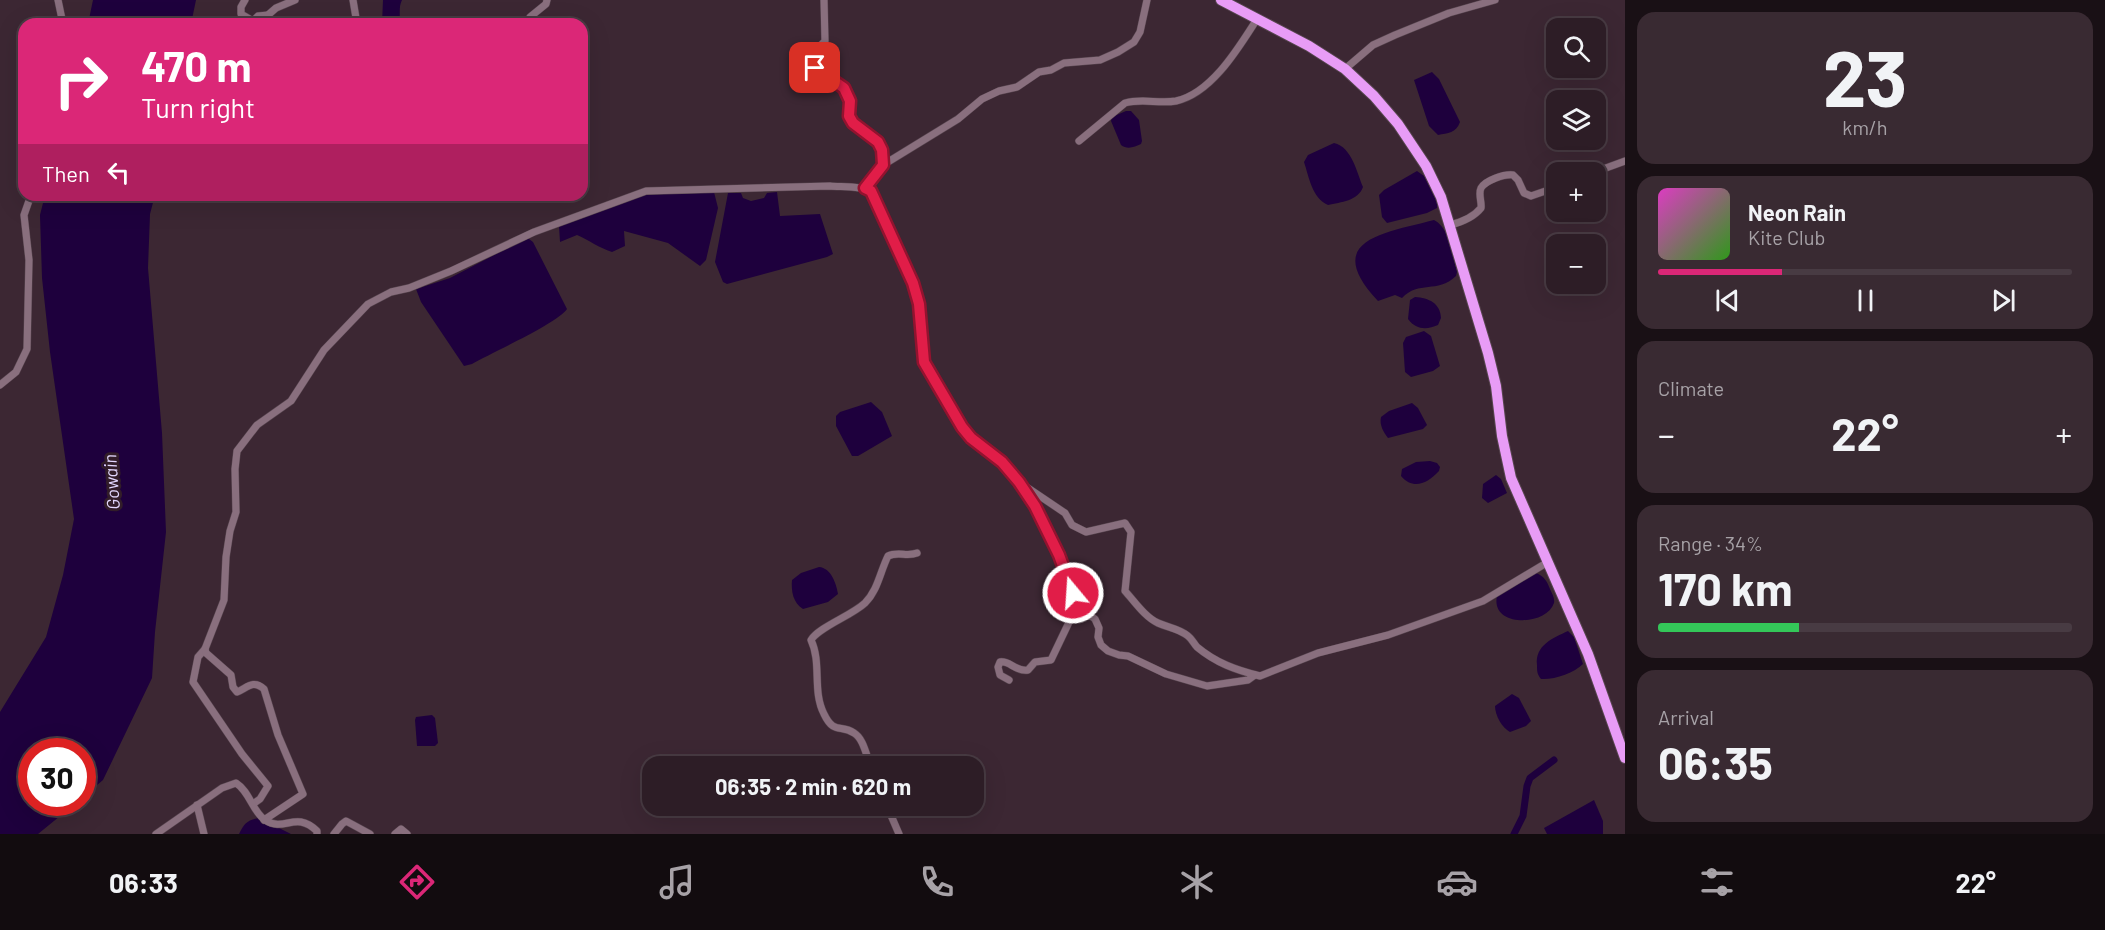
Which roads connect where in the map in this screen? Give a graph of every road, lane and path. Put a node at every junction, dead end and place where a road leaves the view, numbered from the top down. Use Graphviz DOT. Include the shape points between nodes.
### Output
graph roads {
  1 [pos="58,0"];
  2 [pos="245,0"];
  3 [pos="295,0"];
  4 [pos="353,0"];
  5 [pos="547,0"];
  6 [pos="824,0"];
  7 [pos="1147,0"];
  8 [pos="1221,0"];
  9 [pos="1495,0"];
  10 [pos="268,15"];
  11 [pos="62,18"];
  12 [pos="248,18"];
  13 [pos="256,18"];
  14 [pos="270,18"];
  15 [pos="356,18"];
  16 [pos="530,18"];
  17 [pos="1257,19"];
  18 [pos="1345,69"];
  19 [pos="1079,141"];
  20 [pos="1625,162"];
  21 [pos="883,165"];
  22 [pos="1606,168"];
  23 [pos="865,188"];
  24 [pos="1546,191"];
  25 [pos="29,201"];
  26 [pos="1450,225"];
  27 [pos="0,385"];
  28 [pos="1019,482"];
  29 [pos="918,553"];
  30 [pos="1548,562"];
  31 [pos="1088,615"];
  32 [pos="205,649"];
  33 [pos="1255,675"];
  34 [pos="1009,680"];
  35 [pos="867,756"];
  36 [pos="1625,758"];
  37 [pos="253,804"];
  38 [pos="197,805"];
  39 [pos="891,816"];
  40 [pos="264,820"];
  41 [pos="156,834"];
  42 [pos="204,834"];
  43 [pos="317,834"];
  44 [pos="334,834"];
  45 [pos="370,834"];
  46 [pos="395,834"];
  47 [pos="407,834"];
  48 [pos="899,834"];
  1 -- 11 [label="street"];
  2 -- 12 [label="street" via="242,14"];
  3 -- 10 [label="street"];
  4 -- 15 [label="street"];
  5 -- 16 [label="street"];
  6 -- 21 [label="street" via="825,41 810,56 809,63 844,88 850,101 849,116 878,142"];
  7 -- 21 [label="street" via="1140,32 1134,42 1118,52 1100,60 1064,63 1039,72 1017,87 982,99 958,119"];
  8 -- 17 [label="highway"];
  9 -- 18 [label="street" via="1449,13 1373,45"];
  10 -- 13 [label="street"];
  10 -- 14 [label="street"];
  17 -- 18 [label="highway"];
  17 -- 19 [label="street" via="1237,51 1205,85 1176,101 1125,103"];
  18 -- 26 [label="highway" via="1398,124 1426,166"];
  20 -- 22 [label="street"];
  21 -- 23 [label="street"];
  23 -- 28 [label="street" via="871,191 913,283 919,304 924,362 962,427"];
  23 -- 32 [label="street" via="646,191 534,232 368,304 324,350 291,401 257,425 237,451 236,512 226,557 224,600"];
  24 -- 26 [label="street" via="1531,196 1524,193 1513,175 1499,177 1483,186 1477,214"];
  25 -- 27 [label="street" via="24,215 27,350 16,372"];
  26 -- 30 [label="highway" via="1496,386 1511,478"];
  28 -- 31 [label="street" via="1059,555 1073,593"];
  28 -- 33 [label="street" via="1086,532 1125,523 1131,532 1125,591 1142,611 1189,637 1219,663"];
  29 -- 35 [label="street" via="888,556 865,603 811,640 816,650 816,685 822,711 829,724 853,732"];
  30 -- 33 [label="street" via="1483,600 1414,626"];
  30 -- 36 [label="highway" via="1588,654"];
  31 -- 33 [label="street" via="1095,619 1101,645 1108,651 1166,674 1207,687 1248,680"];
  31 -- 34 [label="street" via="1072,616 1051,660 1035,662 1023,671 1000,662 1000,675"];
  32 -- 37 [label="street" via="198,657 193,682 268,786"];
  32 -- 40 [label="street" via="231,675 237,692 254,684 264,689 303,794"];
  37 -- 38 [label="street" via="236,783"];
  37 -- 40 [label="street"];
  38 -- 41 [label="street"];
  38 -- 42 [label="street"];
  39 -- 48 [label="street"];
  40 -- 43 [label="street" via="280,825 297,820 309,824"];
  44 -- 45 [label="street" via="346,821"];
  46 -- 47 [label="street" via="401,829"];
}
